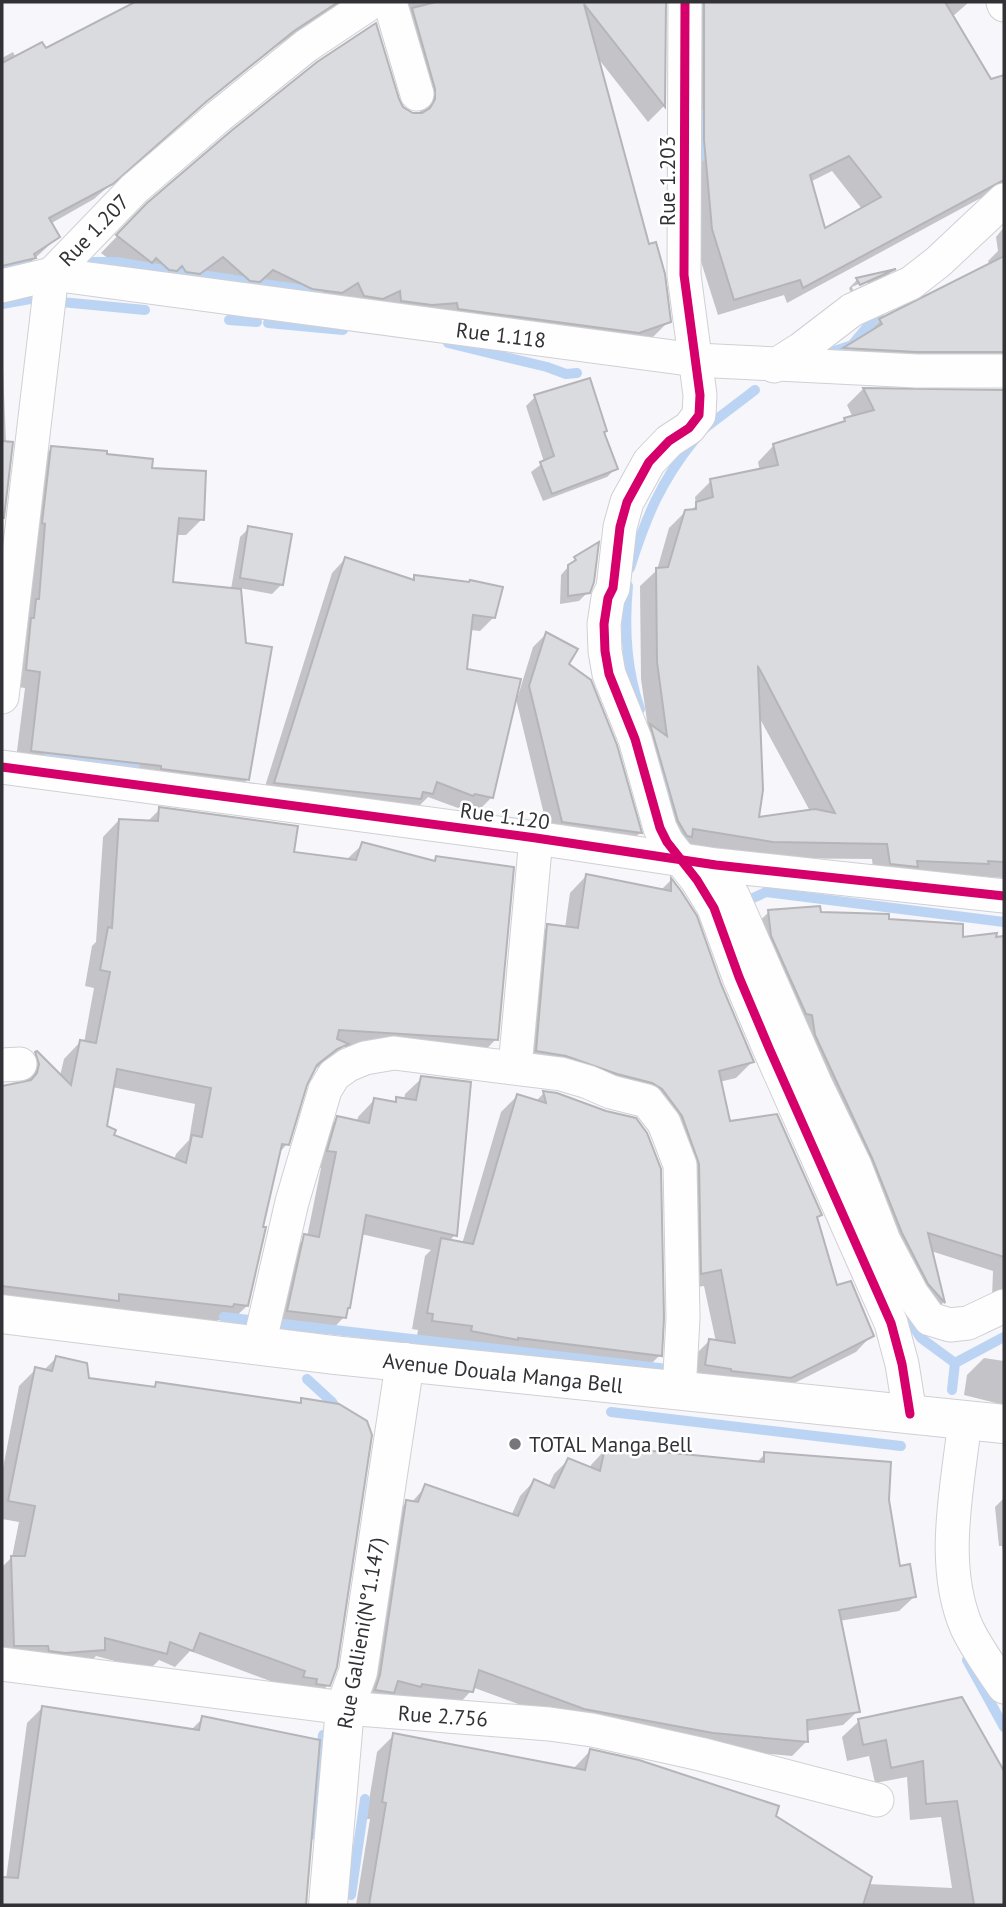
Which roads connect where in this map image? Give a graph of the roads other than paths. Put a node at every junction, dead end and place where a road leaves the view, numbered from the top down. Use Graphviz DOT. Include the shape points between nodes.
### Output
graph roads {
  1 [pos="372,2"];
  2 [pos="390,2"];
  3 [pos="685,2"];
  4 [pos="417,94"];
  5 [pos="1004,200"];
  6 [pos="52,274"];
  7 [pos="2,286"];
  8 [pos="696,360"];
  9 [pos="774,366"];
  10 [pos="1004,371"];
  11 [pos="2,696"];
  12 [pos="2,767"];
  13 [pos="537,838"];
  14 [pos="679,859"];
  15 [pos="716,865"];
  16 [pos="1004,896"];
  17 [pos="515,1067"];
  18 [pos="1004,1306"];
  19 [pos="2,1314"];
  20 [pos="259,1345"];
  21 [pos="405,1362"];
  22 [pos="679,1392"];
  23 [pos="910,1414"];
  24 [pos="965,1420"];
  25 [pos="1004,1424"];
  26 [pos="2,1664"];
  27 [pos="1004,1687"];
  28 [pos="345,1708"];
  29 [pos="877,1800"];
  30 [pos="328,1905"];
  1 -- 6 [label="street, Rue 1.207" via="306,46 219,116 134,189"];
  2 -- 4 [label="street"];
  3 -- 8 [label="street, Rue 1.203" via="684,275"];
  5 -- 9 [label="street" via="911,283 852,310"];
  6 -- 7 [label="street, Rue 1.118"];
  6 -- 8 [label="street, Rue 1.118"];
  6 -- 11 [label="street, Rue 1.207"];
  8 -- 9 [label="street, Rue 1.118"];
  8 -- 14 [label="street, Rue 1.203" via="699,415 649,462 627,502 604,624 609,674 635,739 660,828"];
  9 -- 10 [label="street, Rue 1.118"];
  12 -- 13 [label="street, Rue 1.120"];
  13 -- 14 [label="street, Rue 1.120"];
  13 -- 17 [label="street"];
  14 -- 15 [label="street, Rue 1.120"];
  14 -- 23 [label="street, Rue 1.203" via="714,908 769,1048 891,1323"];
  15 -- 16 [label="street, Rue 1.120"];
  15 -- 18 [label="street" via="912,1294 930,1319 950,1325 968,1323"];
  17 -- 20 [label="street" via="394,1053 365,1058 334,1075 325,1090 292,1202"];
  17 -- 22 [label="street" via="561,1074 643,1099 664,1123 681,1165"];
  19 -- 20 [label="street, Avenue Douala Manga Bell"];
  20 -- 21 [label="street, Avenue Douala Manga Bell"];
  21 -- 22 [label="street, Avenue Douala Manga Bell"];
  21 -- 28 [label="street, Rue Gallieni(N°1.147)" via="358,1672"];
  22 -- 23 [label="street, Avenue Douala Manga Bell"];
  23 -- 24 [label="street, Avenue Douala Manga Bell"];
  24 -- 25 [label="street, Avenue Douala Manga Bell"];
  24 -- 27 [label="street" via="953,1558 957,1595 966,1626"];
  26 -- 28 [label="street, Rue 2.756"];
  28 -- 29 [label="street, Rue 2.756" via="592,1730"];
  28 -- 30 [label="street, Rue Gallieni(N°1.147)"];
}
